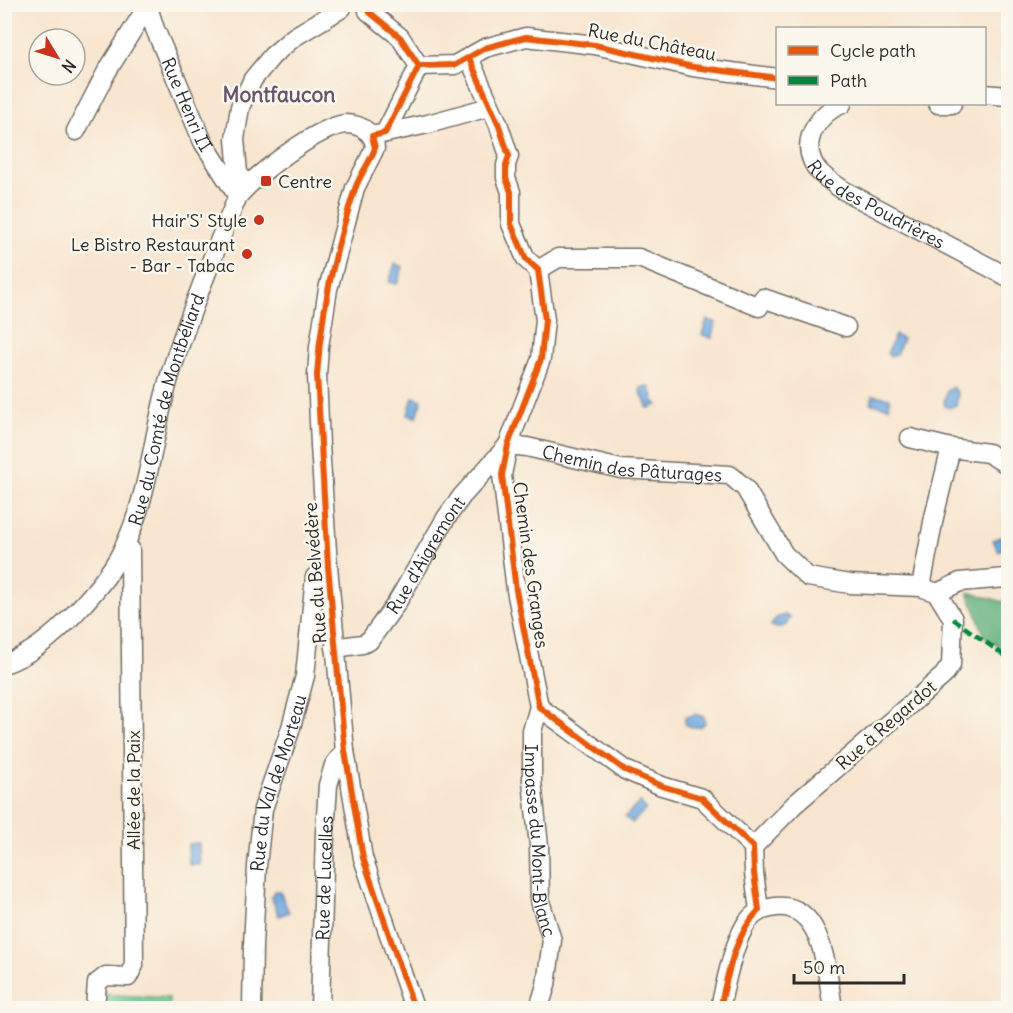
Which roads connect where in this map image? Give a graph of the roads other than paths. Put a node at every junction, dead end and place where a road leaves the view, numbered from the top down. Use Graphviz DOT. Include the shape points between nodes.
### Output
graph roads {
  1 [pos="148,5"];
  2 [pos="339,6"];
  3 [pos="370,8"];
  4 [pos="469,58"];
  5 [pos="419,66"];
  6 [pos="776,78"];
  7 [pos="986,94"];
  8 [pos="1008,96"];
  9 [pos="839,105"];
  10 [pos="489,107"];
  11 [pos="76,131"];
  12 [pos="379,135"];
  13 [pos="242,191"];
  14 [pos="538,270"];
  15 [pos="1008,278"];
  16 [pos="846,327"];
  17 [pos="910,438"];
  18 [pos="508,445"];
  19 [pos="951,447"];
  20 [pos="1008,465"];
  21 [pos="125,547"];
  22 [pos="328,566"];
  23 [pos="1006,578"];
  24 [pos="929,590"];
  25 [pos="335,648"];
  26 [pos="4,664"];
  27 [pos="539,707"];
  28 [pos="345,751"];
  29 [pos="753,847"];
  30 [pos="759,910"];
  31 [pos="95,1008"];
  32 [pos="252,1008"];
  33 [pos="320,1008"];
  34 [pos="414,1008"];
  35 [pos="540,1008"];
  36 [pos="720,1008"];
  37 [pos="833,1008"];
  1 -- 11 [label="street, Rue Henri II"];
  1 -- 13 [label="street, Rue Henri II" via="203,142"];
  2 -- 3 [label="street"];
  2 -- 13 [label="street" via="294,37 253,79 240,107 235,139"];
  3 -- 5 [label="street" via="400,37"];
  4 -- 5 [label="street, Rue du Château" via="455,65"];
  4 -- 6 [label="street, Rue du Château" via="485,48 526,37 595,45 693,67"];
  4 -- 10 [label="street, Chemin des Granges"];
  5 -- 12 [label="street, Rue du Belvédère"];
  7 -- 8 [label="street"];
  9 -- 15 [label="street, Rue des Poudrières" via="818,122 809,140 811,160 820,173 843,190"];
  10 -- 12 [label="street"];
  10 -- 14 [label="street, Chemin des Granges" via="509,156 506,178 511,192 511,224 526,259"];
  12 -- 13 [label="street" via="354,124 327,129"];
  12 -- 22 [label="street, Rue du Belvédère" via="355,188 340,239 319,347 318,403"];
  13 -- 21 [label="street, Rue du Comté de Montbéliard" via="181,339 141,504"];
  14 -- 16 [label="street" via="558,258 639,258 759,308 763,297"];
  14 -- 18 [label="street, Chemin des Granges" via="545,320 542,359"];
  17 -- 19 [label="street"];
  18 -- 24 [label="street, Chemin des Pâturages" via="621,469 730,475 745,488 784,554 808,577"];
  18 -- 25 [label="street, Rue d'Aigremont" via="446,518 396,604 369,641"];
  18 -- 27 [label="street, Chemin des Granges" via="502,475 515,579"];
  19 -- 20 [label="street" via="988,453"];
  19 -- 24 [label="street" via="934,517"];
  21 -- 26 [label="street, Rue du Comté de Montbéliard" via="95,592 69,620 35,648"];
  21 -- 31 [label="street, Allée de la Paix" via="130,549 131,561 134,965 128,977 106,976 97,983"];
  22 -- 25 [label="street, Rue du Belvédère"];
  22 -- 32 [label="street, Rue du Val de Morteau" via="315,577 305,676 263,809 252,946"];
  23 -- 24 [label="street" via="960,582"];
  24 -- 29 [label="street, Rue à Regardot" via="953,619 951,665 795,804"];
  25 -- 28 [label="street, Rue du Belvédère"];
  27 -- 29 [label="street" via="625,770 702,798"];
  27 -- 35 [label="street, Impasse du Mont-Blanc" via="532,731 532,781 540,901 552,940"];
  28 -- 33 [label="street, Rue de Lucelles" via="334,765 328,785"];
  28 -- 34 [label="street, Rue du Belvédère" via="363,858"];
  29 -- 30 [label="street"];
  30 -- 36 [label="street" via="747,922 730,963"];
  30 -- 37 [label="street" via="790,907 804,916 818,934"];
}
